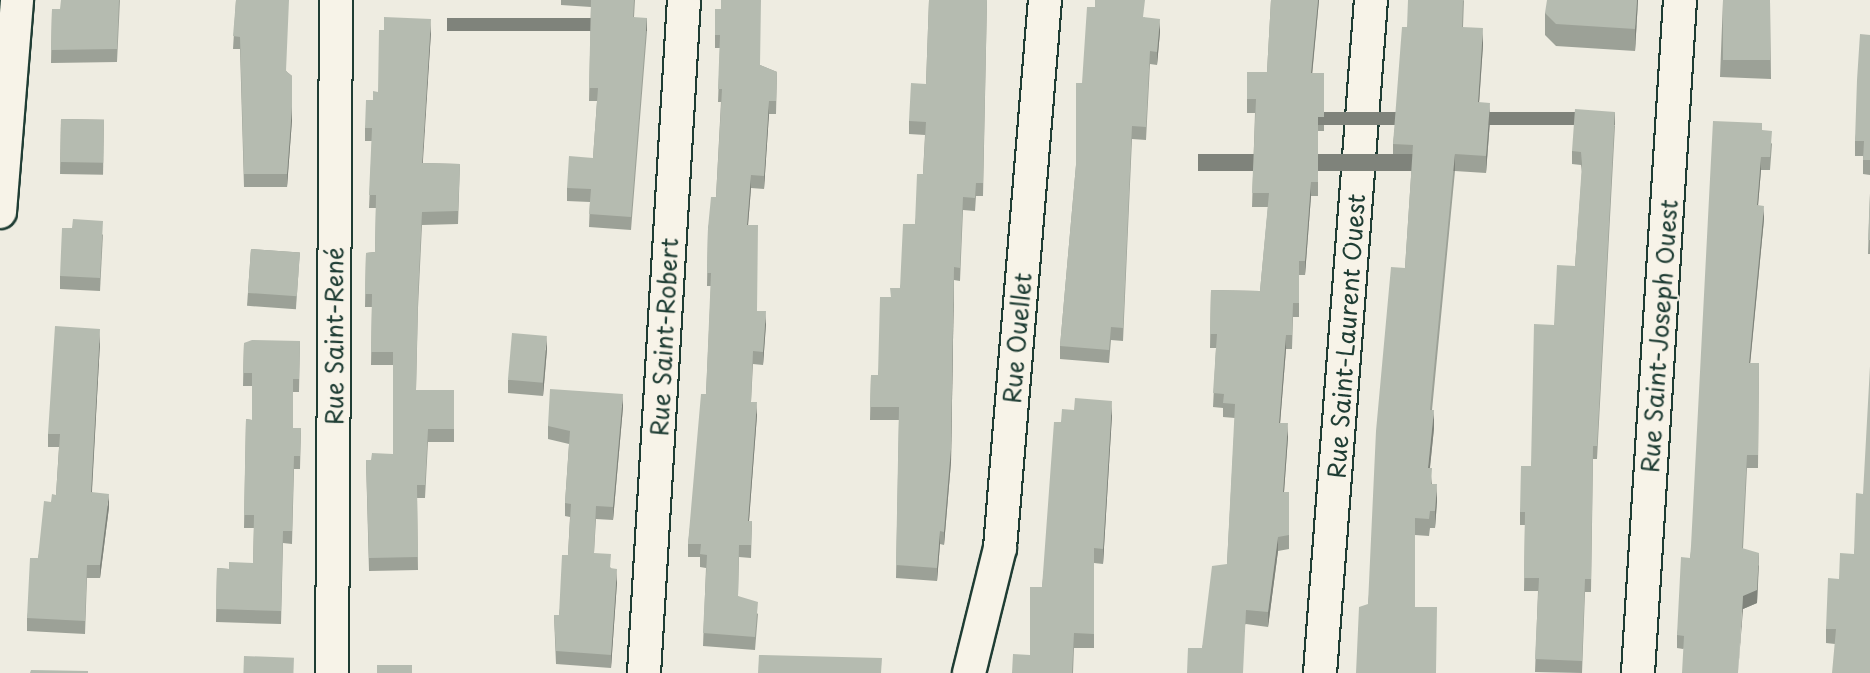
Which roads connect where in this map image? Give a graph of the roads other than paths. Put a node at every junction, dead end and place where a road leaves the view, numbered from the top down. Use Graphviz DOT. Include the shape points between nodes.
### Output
graph roads {
  1 [pos="17,0"];
  2 [pos="336,0"];
  3 [pos="684,0"];
  4 [pos="1045,0"];
  5 [pos="1371,0"];
  6 [pos="1680,0"];
  7 [pos="0,212"];
  8 [pos="332,673"];
  9 [pos="644,673"];
  10 [pos="969,673"];
  11 [pos="1320,673"];
  12 [pos="1638,673"];
  1 -- 7 [label="street"];
  2 -- 8 [label="street, Rue Saint-René"];
  3 -- 9 [label="street, Rue Saint-Robert"];
  4 -- 10 [label="street, Rue Ouellet" via="1000,548"];
  5 -- 11 [label="street, Rue Saint-Laurent Ouest"];
  6 -- 12 [label="street, Rue Saint-Joseph Ouest"];
}
